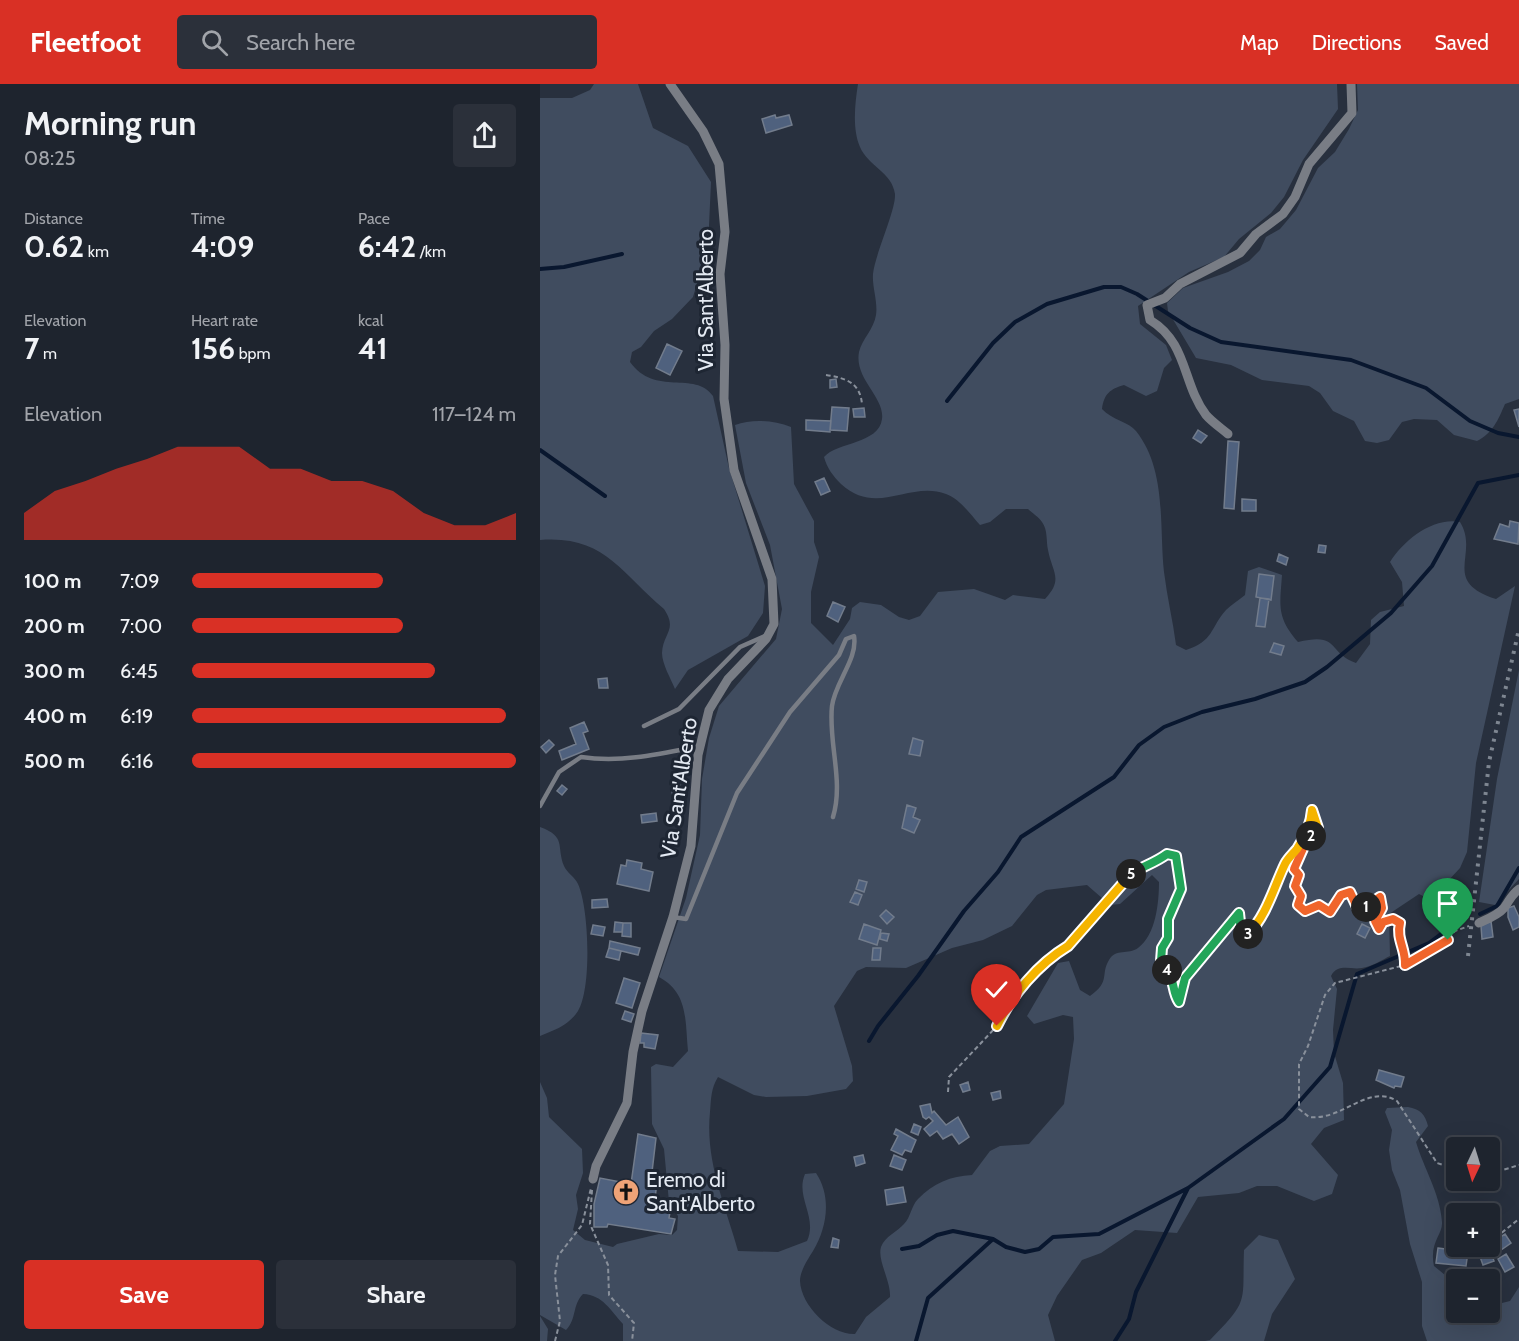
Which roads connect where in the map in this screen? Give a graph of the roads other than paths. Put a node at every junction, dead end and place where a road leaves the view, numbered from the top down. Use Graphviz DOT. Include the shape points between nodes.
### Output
graph roads {
  1 [pos="670,84"];
  2 [pos="1351,84"];
  3 [pos="1228,434"];
  4 [pos="768,635"];
  5 [pos="644,726"];
  6 [pos="700,746"];
  7 [pos="540,806"];
  8 [pos="833,817"];
  9 [pos="1519,889"];
  10 [pos="673,917"];
  11 [pos="1479,923"];
  12 [pos="593,1179"];
  1 -- 4 [label="street, Via Sant'Alberto" via="703,131 719,164 725,232 720,274 724,399 734,470 772,579 774,624"];
  2 -- 3 [label="street" via="1352,113 1309,164 1295,197 1282,214 1256,234 1240,253 1180,284 1165,298 1147,304 1150,320 1165,328 1174,339 1207,416"];
  4 -- 5 [label="lane" via="740,647 679,709"];
  4 -- 6 [label="street, Via Sant'Alberto" via="728,680 709,710"];
  6 -- 7 [label="lane" via="645,758 581,757 559,772"];
  6 -- 10 [label="street, Via Sant'Alberto" via="690,846"];
  8 -- 10 [label="lane" via="836,807 832,703 856,647 854,636 846,639 839,655 790,712 748,776 726,817 686,919"];
  9 -- 11 [label="street" via="1496,915"];
  10 -- 12 [label="street, Via Sant'Alberto" via="642,1011 627,1102"];
}
